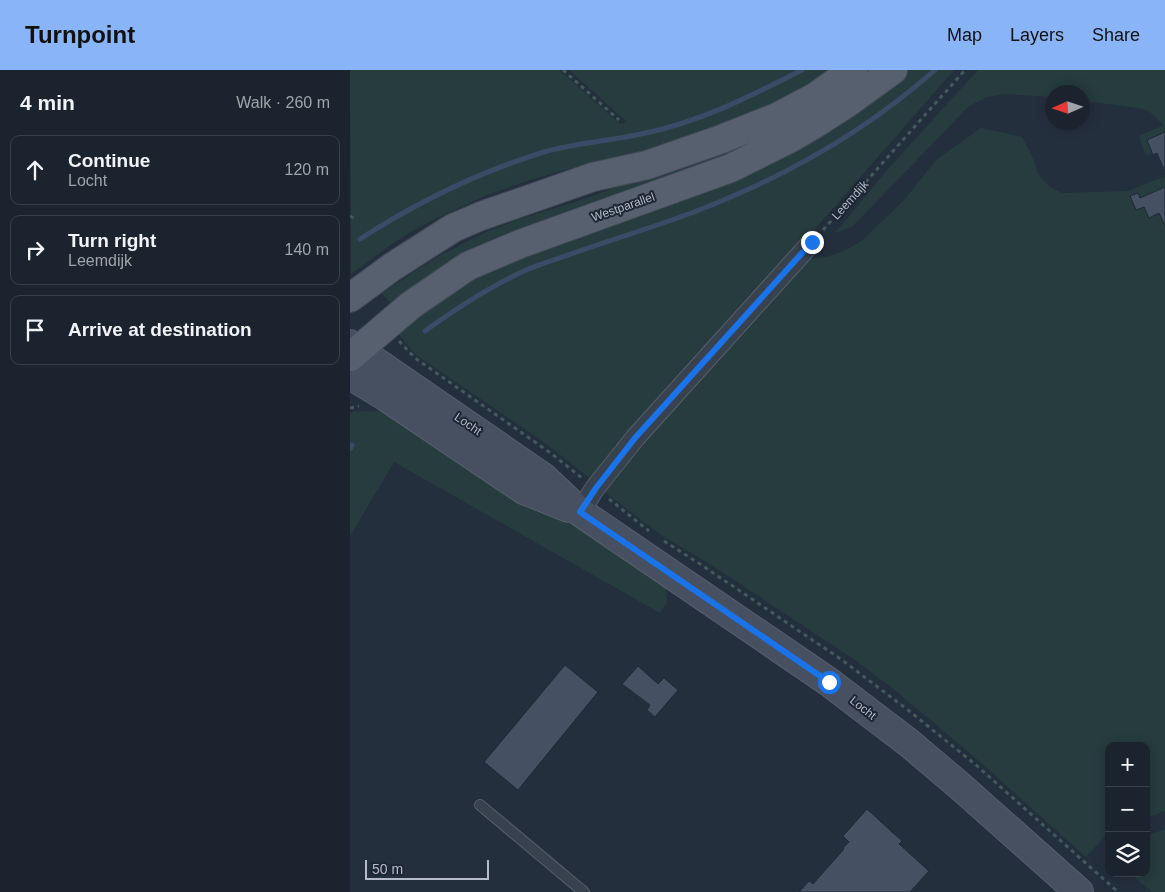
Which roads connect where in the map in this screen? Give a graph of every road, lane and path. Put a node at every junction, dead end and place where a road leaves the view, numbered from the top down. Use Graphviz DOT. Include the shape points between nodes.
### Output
graph roads {
  1 [pos="563,70"];
  2 [pos="853,70"];
  3 [pos="893,70"];
  4 [pos="965,70"];
  5 [pos="619,120"];
  6 [pos="812,242"];
  7 [pos="350,298"];
  8 [pos="353,350"];
  9 [pos="350,375"];
  10 [pos="580,512"];
  11 [pos="480,805"];
  12 [pos="1069,889"];
  13 [pos="584,892"];
  1 -- 5 [label="path"];
  2 -- 7 [label="main road" via="815,97 777,117 719,140 647,165 593,177 453,228"];
  3 -- 8 [label="main road, Westparallel" via="804,130 731,168 468,266 411,304"];
  4 -- 6 [label="path, Leemdijk"];
  6 -- 10 [label="street" via="635,438"];
  8 -- 10 [label="street, Locht" via="543,477"];
  9 -- 10 [label="street, Locht" via="524,490"];
  10 -- 12 [label="street, Locht" via="829,682 961,787"];
  11 -- 13 [label="lane"];
}
